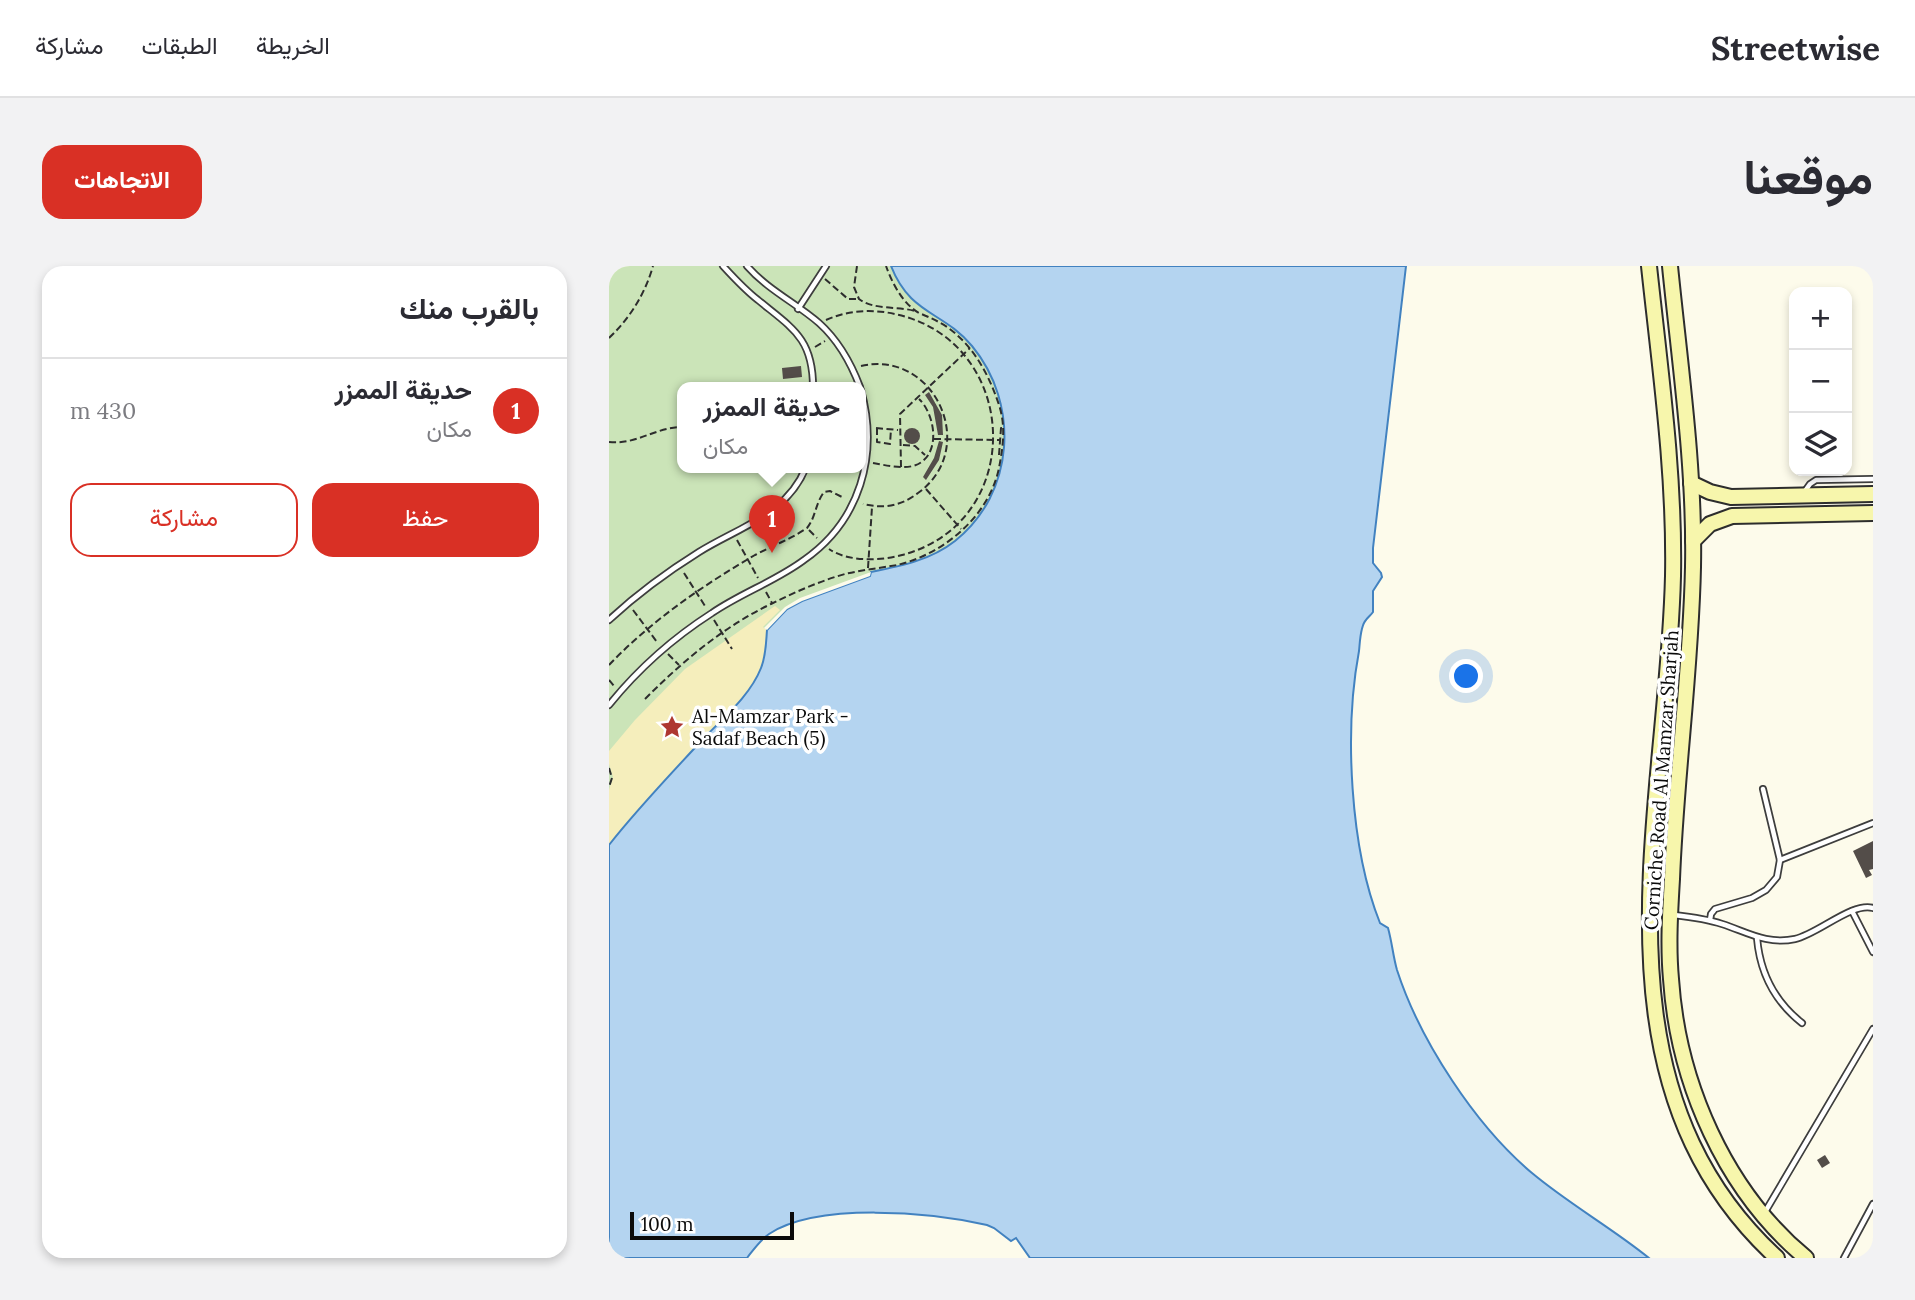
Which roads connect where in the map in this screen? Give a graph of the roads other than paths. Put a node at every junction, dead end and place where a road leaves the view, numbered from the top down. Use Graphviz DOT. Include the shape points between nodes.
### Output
graph roads {
  1 [pos="723,266"];
  2 [pos="747,266"];
  3 [pos="826,266"];
  4 [pos="1649,266"];
  5 [pos="1670,266"];
  6 [pos="799,309"];
  7 [pos="812,382"];
  8 [pos="859,382"];
  9 [pos="866,416"];
  10 [pos="866,465"];
  11 [pos="803,473"];
  12 [pos="864,473"];
  13 [pos="1873,479"];
  14 [pos="1691,483"];
  15 [pos="1873,494"];
  16 [pos="1803,495"];
  17 [pos="1873,513"];
  18 [pos="1693,541"];
  19 [pos="609,620"];
  20 [pos="609,705"];
  21 [pos="1763,789"];
  22 [pos="1873,823"];
  23 [pos="1780,860"];
  24 [pos="1873,908"];
  25 [pos="1852,911"];
  26 [pos="1650,913"];
  27 [pos="1670,915"];
  28 [pos="1710,920"];
  29 [pos="1757,938"];
  30 [pos="1873,951"];
  31 [pos="1803,1023"];
  32 [pos="1873,1028"];
  33 [pos="1873,1204"];
  34 [pos="1763,1216"];
  35 [pos="1777,1258"];
  36 [pos="1806,1258"];
  37 [pos="1845,1258"];
  1 -- 7 [label="lane" via="796,331 808,352"];
  2 -- 6 [label="lane"];
  3 -- 6 [label="lane"];
  4 -- 26 [label="street, Corniche Road Al Mamzar Sharjah" via="1668,450 1673,559"];
  5 -- 14 [label="street, Corniche Road Al Mamzar Sharjah"];
  6 -- 8 [label="lane" via="832,337"];
  9 -- 10 [label="lane"];
  11 -- 19 [label="lane" via="782,503 764,517 679,565"];
  12 -- 20 [label="lane" via="854,503 822,544 796,566 710,614 662,649"];
  13 -- 16 [label="lane" via="1816,480"];
  14 -- 16 [label="street" via="1731,497"];
  14 -- 18 [label="street, Corniche Road Al Mamzar Sharjah"];
  15 -- 16 [label="street"];
  17 -- 18 [label="street" via="1732,516 1710,524"];
  18 -- 27 [label="street, Corniche Road Al Mamzar Sharjah"];
  21 -- 23 [label="lane"];
  22 -- 23 [label="lane"];
  23 -- 28 [label="lane" via="1770,886 1742,902 1716,909"];
  24 -- 25 [label="lane" via="1861,906"];
  25 -- 29 [label="lane" via="1796,939"];
  25 -- 30 [label="lane"];
  26 -- 27 [label="street"];
  26 -- 35 [label="street, Corniche Road Al Mamzar Sharjah" via="1654,1011 1677,1107 1715,1185"];
  27 -- 28 [label="lane"];
  27 -- 34 [label="street, Corniche Road Al Mamzar Sharjah" via="1672,990 1687,1068 1718,1145"];
  28 -- 29 [label="lane"];
  29 -- 31 [label="lane" via="1772,990"];
  32 -- 34 [label="lane"];
  33 -- 37 [label="lane"];
  34 -- 36 [label="street, Corniche Road Al Mamzar Sharjah"];
}
